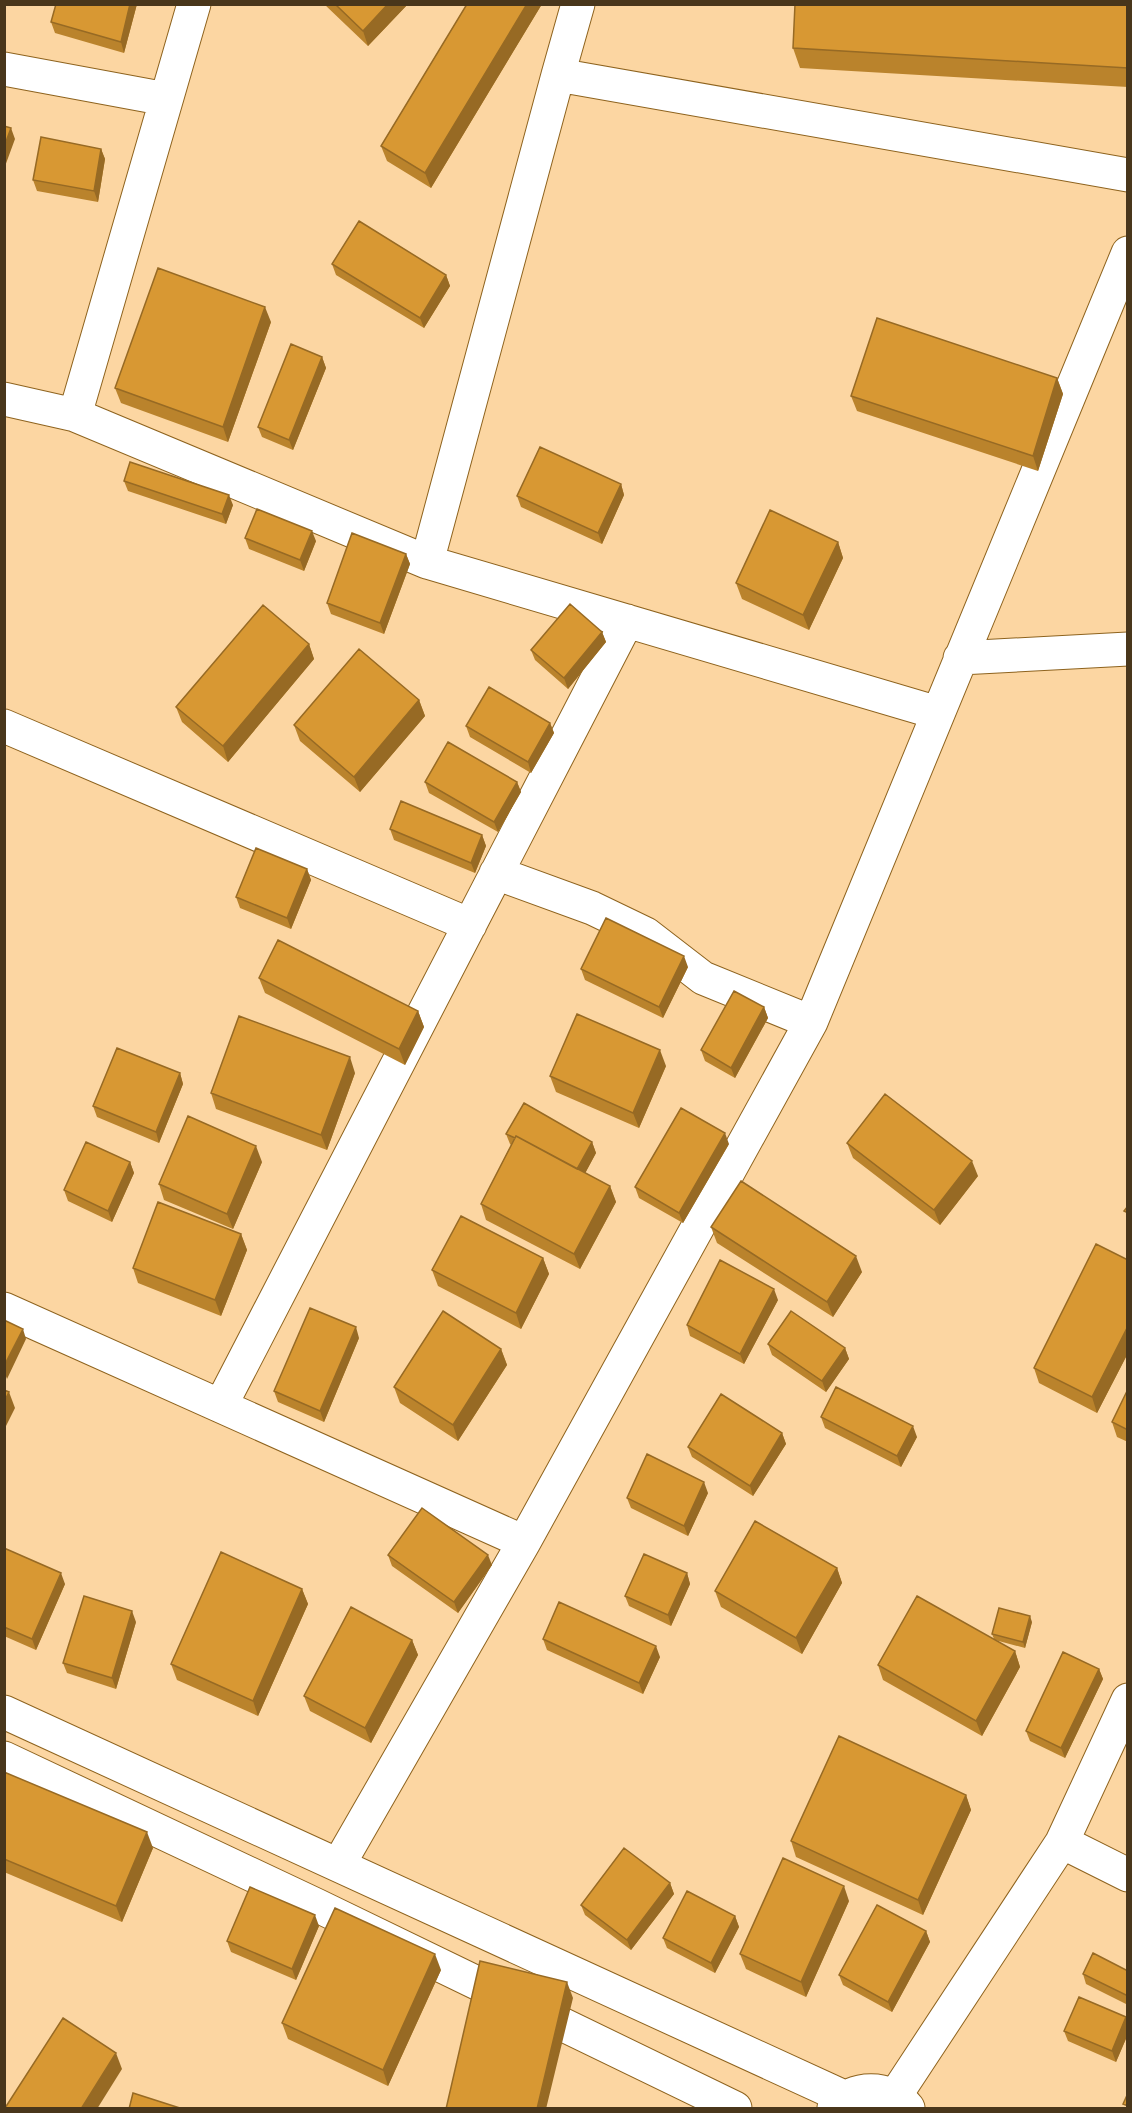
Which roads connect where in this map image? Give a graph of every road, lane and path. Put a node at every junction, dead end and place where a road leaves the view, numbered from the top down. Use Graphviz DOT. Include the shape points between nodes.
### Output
graph roads {
  1 [pos="194,4"];
  2 [pos="578,4"];
  3 [pos="4,69"];
  4 [pos="558,75"];
  5 [pos="166,99"];
  6 [pos="1128,176"];
  7 [pos="1128,253"];
  8 [pos="4,399"];
  9 [pos="75,415"];
  10 [pos="427,562"];
  11 [pos="627,621"];
  12 [pos="1128,649"];
  13 [pos="960,658"];
  14 [pos="938,712"];
  15 [pos="4,726"];
  16 [pos="496,873"];
  17 [pos="470,925"];
  18 [pos="811,1022"];
  19 [pos="4,1309"];
  20 [pos="221,1405"];
  21 [pos="524,1542"];
  22 [pos="1128,1700"];
  23 [pos="4,1712"];
  24 [pos="4,1758"];
  25 [pos="1062,1842"];
  26 [pos="339,1864"];
  27 [pos="1128,1875"];
  28 [pos="902,2102"];
  29 [pos="840,2103"];
  30 [pos="735,2109"];
  1 -- 5 [label="street"];
  2 -- 4 [label="street"];
  3 -- 5 [label="street"];
  4 -- 6 [label="street"];
  4 -- 10 [label="street"];
  5 -- 9 [label="street"];
  7 -- 13 [label="street"];
  8 -- 9 [label="street"];
  9 -- 10 [label="street"];
  10 -- 11 [label="street"];
  11 -- 14 [label="street"];
  11 -- 16 [label="street"];
  12 -- 13 [label="street"];
  13 -- 14 [label="street"];
  14 -- 18 [label="street"];
  15 -- 17 [label="street"];
  16 -- 17 [label="street"];
  16 -- 18 [label="street" via="646,934 703,978"];
  17 -- 20 [label="street"];
  18 -- 21 [label="street"];
  19 -- 20 [label="street"];
  20 -- 21 [label="street"];
  21 -- 26 [label="street"];
  22 -- 25 [label="street"];
  23 -- 26 [label="street"];
  24 -- 30 [label="street"];
  25 -- 27 [label="street"];
  25 -- 28 [label="street"];
  26 -- 29 [label="street"];
  28 -- 29 [label="street" via="870,2090 857,2092"];
}
